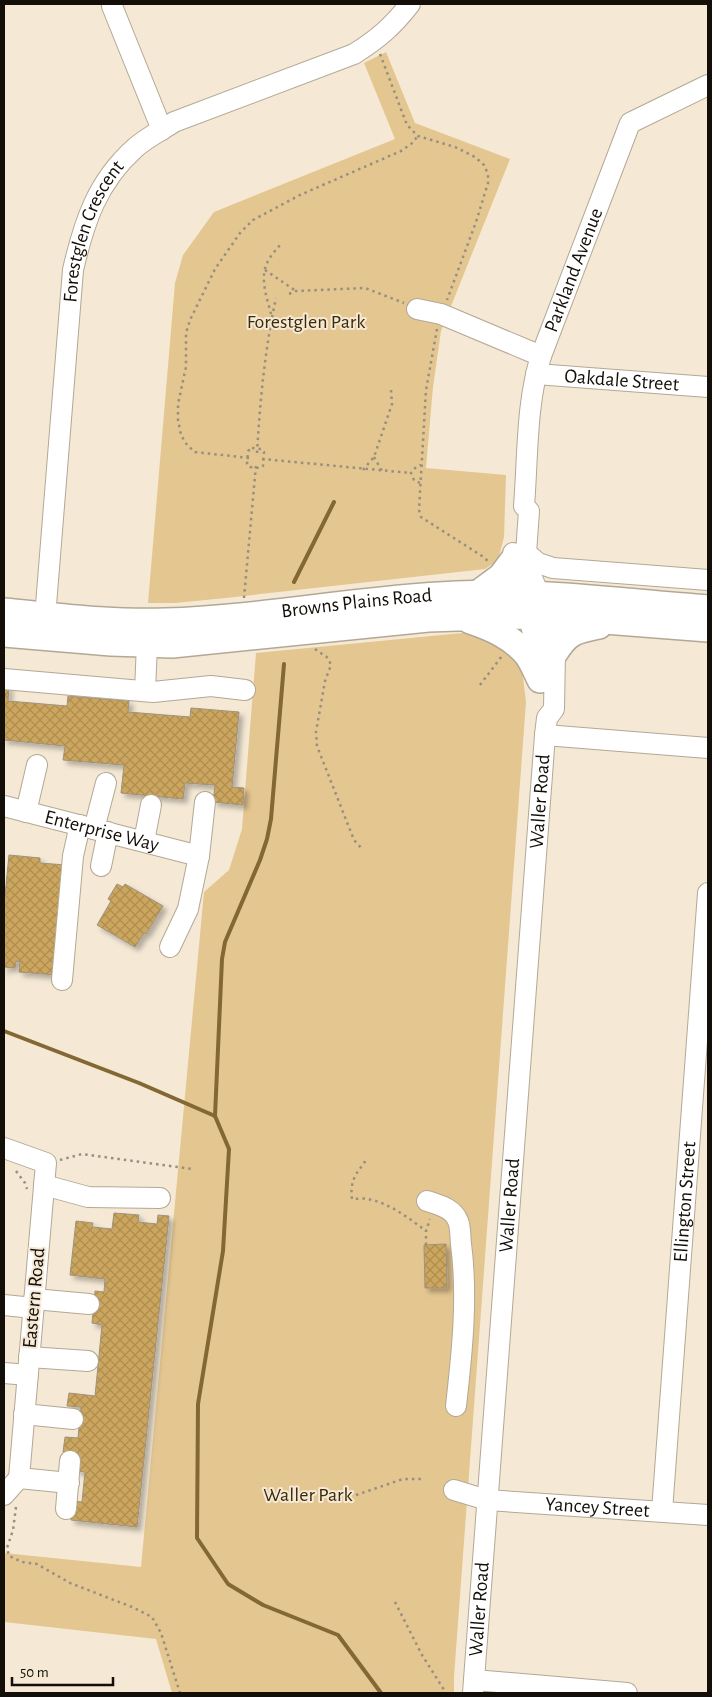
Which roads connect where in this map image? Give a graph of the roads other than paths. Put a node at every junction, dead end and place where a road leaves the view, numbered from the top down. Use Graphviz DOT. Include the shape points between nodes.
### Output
graph roads {
  1 [pos="410,4"];
  2 [pos="112,6"];
  3 [pos="708,85"];
  4 [pos="162,130"];
  5 [pos="417,309"];
  6 [pos="539,365"];
  7 [pos="708,388"];
  8 [pos="520,556"];
  9 [pos="708,580"];
  10 [pos="478,593"];
  11 [pos="533,605"];
  12 [pos="708,608"];
  13 [pos="4,611"];
  14 [pos="458,617"];
  15 [pos="621,622"];
  16 [pos="45,626"];
  17 [pos="708,629"];
  18 [pos="4,634"];
  19 [pos="147,644"];
  20 [pos="555,653"];
  21 [pos="4,679"];
  22 [pos="540,680"];
  23 [pos="245,690"];
  24 [pos="145,691"];
  25 [pos="546,727"];
  26 [pos="708,748"];
  27 [pos="37,765"];
  28 [pos="106,783"];
  29 [pos="205,802"];
  30 [pos="151,805"];
  31 [pos="4,806"];
  32 [pos="26,812"];
  33 [pos="94,829"];
  34 [pos="144,841"];
  35 [pos="200,856"];
  36 [pos="101,866"];
  37 [pos="708,893"];
  38 [pos="170,947"];
  39 [pos="62,980"];
  40 [pos="4,1148"];
  41 [pos="44,1186"];
  42 [pos="160,1198"];
  43 [pos="431,1202"];
  44 [pos="34,1303"];
  45 [pos="89,1304"];
  46 [pos="4,1305"];
  47 [pos="88,1361"];
  48 [pos="29,1366"];
  49 [pos="4,1373"];
  50 [pos="456,1406"];
  51 [pos="24,1414"];
  52 [pos="73,1419"];
  53 [pos="70,1461"];
  54 [pos="14,1468"];
  55 [pos="68,1483"];
  56 [pos="454,1490"];
  57 [pos="10,1499"];
  58 [pos="487,1500"];
  59 [pos="66,1509"];
  60 [pos="662,1511"];
  61 [pos="708,1515"];
  62 [pos="474,1686"];
  63 [pos="628,1693"];
  1 -- 4 [label="street, Forestglen Crescent" via="394,25 354,54 174,122"];
  2 -- 4 [label="street"];
  3 -- 6 [label="street, Parkland Avenue" via="630,123"];
  4 -- 16 [label="street, Forestglen Crescent" via="136,147 112,173 94,201 82,230 73,270"];
  5 -- 6 [label="street, Oakdale Street" via="442,314"];
  6 -- 7 [label="street, Oakdale Street"];
  6 -- 8 [label="street, Parkland Avenue" via="532,396 524,506 518,511"];
  8 -- 9 [label="street" via="543,566"];
  8 -- 10 [label="main road"];
  8 -- 11 [label="street, Parkland Avenue" via="514,574"];
  10 -- 11 [label="main road, Browns Plains Road"];
  10 -- 16 [label="main road, Browns Plains Road" via="166,621"];
  11 -- 12 [label="main road, Browns Plains Road"];
  11 -- 14 [label="main road, Browns Plains Road"];
  11 -- 15 [label="main road, Browns Plains Road"];
  11 -- 20 [label="street, Waller Road"];
  11 -- 22 [label="street, Waller Road"];
  13 -- 16 [label="main road, Browns Plains Road"];
  14 -- 19 [label="main road, Browns Plains Road"];
  14 -- 22 [label="main road" via="494,629 513,643 528,656"];
  15 -- 17 [label="main road, Browns Plains Road"];
  15 -- 20 [label="main road" via="572,633"];
  16 -- 18 [label="main road, Browns Plains Road"];
  16 -- 19 [label="main road, Browns Plains Road" via="111,643"];
  19 -- 24 [label="street"];
  20 -- 25 [label="street, Waller Road" via="554,709"];
  21 -- 24 [label="street"];
  22 -- 25 [label="street, Waller Road"];
  23 -- 24 [label="street" via="211,686"];
  25 -- 26 [label="street"];
  25 -- 58 [label="street, Waller Road"];
  27 -- 32 [label="street"];
  28 -- 33 [label="street"];
  29 -- 35 [label="street"];
  30 -- 34 [label="street"];
  31 -- 32 [label="street, Enterprise Way"];
  32 -- 33 [label="street, Enterprise Way"];
  33 -- 34 [label="street, Enterprise Way"];
  33 -- 36 [label="street"];
  33 -- 39 [label="street" via="73,856"];
  34 -- 35 [label="street, Enterprise Way"];
  35 -- 38 [label="street" via="188,909"];
  37 -- 60 [label="street, Ellington Street"];
  40 -- 41 [label="street, Eastern Road" via="46,1163"];
  41 -- 42 [label="street" via="88,1197"];
  41 -- 44 [label="street, Eastern Road"];
  43 -- 50 [label="street" via="452,1212 458,1222 464,1268"];
  44 -- 45 [label="street"];
  44 -- 46 [label="street"];
  44 -- 48 [label="street, Eastern Road"];
  47 -- 48 [label="street"];
  48 -- 49 [label="street"];
  48 -- 51 [label="street, Eastern Road"];
  51 -- 52 [label="street"];
  51 -- 54 [label="street, Eastern Road"];
  53 -- 55 [label="street"];
  54 -- 55 [label="street"];
  54 -- 57 [label="street"];
  55 -- 59 [label="street"];
  56 -- 58 [label="street, Yancey Street"];
  58 -- 60 [label="street, Yancey Street"];
  58 -- 62 [label="street, Waller Road"];
  60 -- 61 [label="street, Yancey Street"];
  62 -- 63 [label="street"];
}
